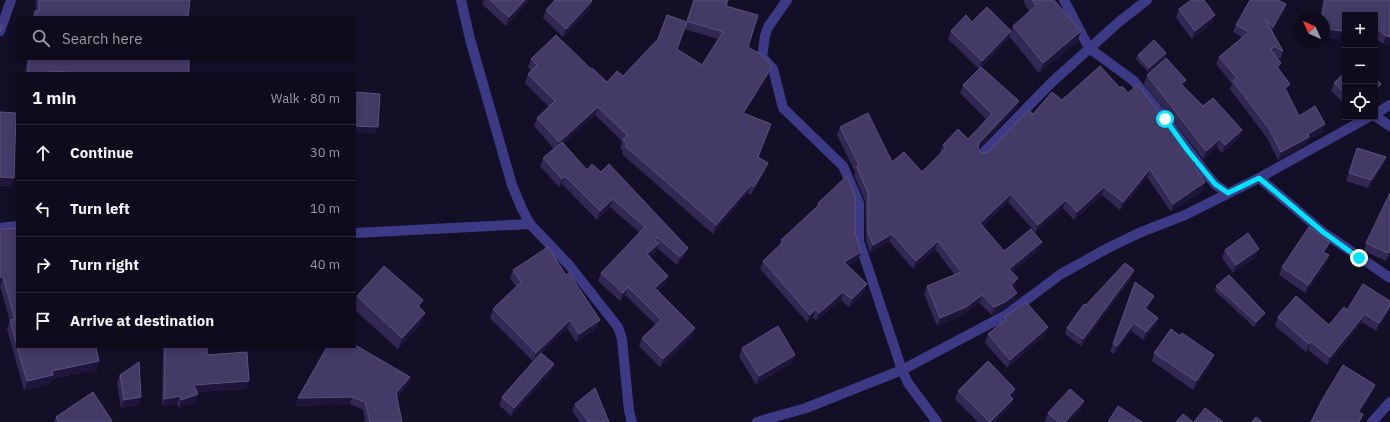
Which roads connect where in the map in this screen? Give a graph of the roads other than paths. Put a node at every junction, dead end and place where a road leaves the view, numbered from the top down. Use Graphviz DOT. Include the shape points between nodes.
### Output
graph roads {
  1 [pos="10,0"];
  2 [pos="461,0"];
  3 [pos="787,0"];
  4 [pos="1064,0"];
  5 [pos="1147,0"];
  6 [pos="0,30"];
  7 [pos="1089,48"];
  8 [pos="1390,105"];
  9 [pos="1378,113"];
  10 [pos="1378,117"];
  11 [pos="1364,120"];
  12 [pos="1390,126"];
  13 [pos="981,155"];
  14 [pos="1259,178"];
  15 [pos="1228,193"];
  16 [pos="530,224"];
  17 [pos="16,226"];
  18 [pos="0,228"];
  19 [pos="356,233"];
  20 [pos="1390,278"];
  21 [pos="902,370"];
  22 [pos="1390,402"];
  23 [pos="632,422"];
  24 [pos="757,422"];
  25 [pos="938,422"];
  26 [pos="1372,422"];
  1 -- 6 [label="street"];
  2 -- 16 [label="street" via="512,185"];
  3 -- 21 [label="street" via="768,28 762,57 773,69 783,108 843,166 859,203 858,241"];
  4 -- 7 [label="street"];
  5 -- 7 [label="street"];
  7 -- 13 [label="street"];
  7 -- 15 [label="street" via="1134,81 1215,184"];
  8 -- 9 [label="street"];
  10 -- 12 [label="street"];
  11 -- 14 [label="street"];
  14 -- 15 [label="street"];
  14 -- 20 [label="street" via="1323,232"];
  15 -- 21 [label="street" via="1185,215 1108,248 1061,274 1006,315"];
  16 -- 19 [label="street"];
  16 -- 23 [label="street" via="569,266 618,327 622,339"];
  17 -- 18 [label="street"];
  21 -- 24 [label="street" via="806,408"];
  21 -- 25 [label="street" via="908,383"];
  22 -- 26 [label="street"];
}
